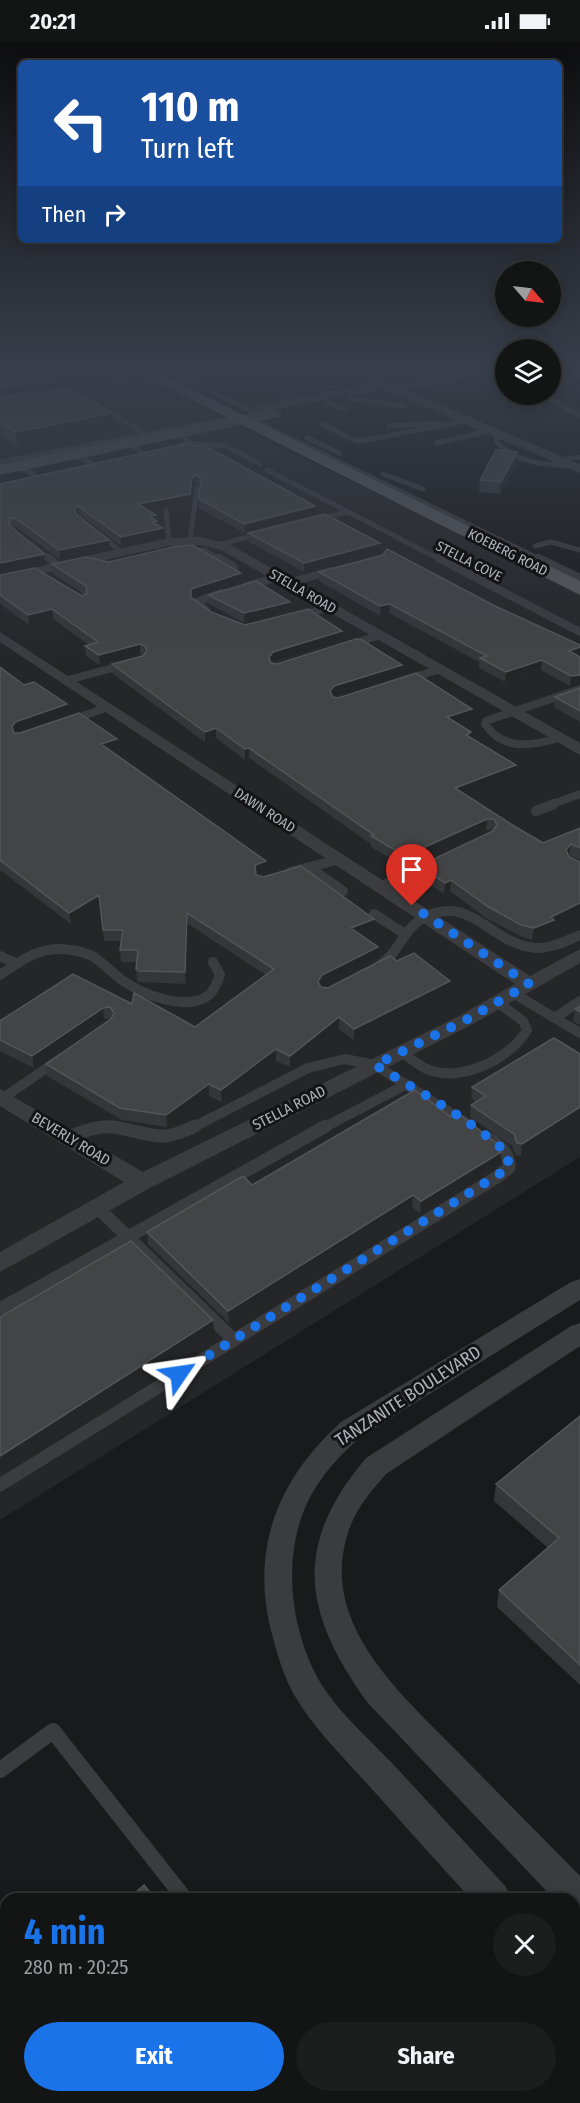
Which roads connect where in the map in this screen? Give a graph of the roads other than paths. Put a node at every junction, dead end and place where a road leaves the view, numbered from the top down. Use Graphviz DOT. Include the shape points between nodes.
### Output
graph roads {
  1 [pos="43,468"];
  2 [pos="350,468"];
  3 [pos="357,468"];
  4 [pos="374,468"];
  5 [pos="0,470"];
  6 [pos="267,470"];
  7 [pos="377,471"];
  8 [pos="24,472"];
  9 [pos="48,475"];
  10 [pos="37,477"];
  11 [pos="196,488"];
  12 [pos="423,489"];
  13 [pos="166,511"];
  14 [pos="347,512"];
  15 [pos="304,523"];
  16 [pos="89,526"];
  17 [pos="272,531"];
  18 [pos="22,538"];
  19 [pos="190,540"];
  20 [pos="218,545"];
  21 [pos="534,546"];
  22 [pos="168,547"];
  23 [pos="580,550"];
  24 [pos="122,552"];
  25 [pos="85,560"];
  26 [pos="58,566"];
  27 [pos="99,566"];
  28 [pos="234,567"];
  29 [pos="580,568"];
  30 [pos="337,570"];
  31 [pos="580,578"];
  32 [pos="0,579"];
  33 [pos="283,580"];
  34 [pos="240,588"];
  35 [pos="580,589"];
  36 [pos="229,591"];
  37 [pos="330,607"];
  38 [pos="214,616"];
  39 [pos="293,618"];
  40 [pos="580,632"];
  41 [pos="380,635"];
  42 [pos="0,636"];
  43 [pos="341,647"];
  44 [pos="131,663"];
  45 [pos="440,669"];
  46 [pos="68,680"];
  47 [pos="401,681"];
  48 [pos="580,689"];
  49 [pos="108,707"];
  50 [pos="514,712"];
  51 [pos="62,723"];
  52 [pos="560,738"];
  53 [pos="580,750"];
  54 [pos="580,794"];
  55 [pos="536,811"];
  56 [pos="341,860"];
  57 [pos="440,860"];
  58 [pos="309,867"];
  59 [pos="279,875"];
  60 [pos="382,886"];
  61 [pos="343,891"];
  62 [pos="374,914"];
  63 [pos="427,916"];
  64 [pos="405,934"];
  65 [pos="580,935"];
  66 [pos="580,955"];
  67 [pos="0,956"];
  68 [pos="213,962"];
  69 [pos="16,964"];
  70 [pos="368,971"];
  71 [pos="0,975"];
  72 [pos="513,993"];
  73 [pos="580,1001"];
  74 [pos="555,1018"];
  75 [pos="580,1033"];
  76 [pos="401,1052"];
  77 [pos="64,1056"];
  78 [pos="375,1065"];
  79 [pos="407,1084"];
  80 [pos="1,1097"];
  81 [pos="68,1137"];
  82 [pos="142,1182"];
  83 [pos="97,1208"];
  84 [pos="127,1237"];
  85 [pos="0,1263"];
  86 [pos="580,1288"];
  87 [pos="0,1309"];
  88 [pos="580,1333"];
  89 [pos="234,1340"];
  90 [pos="0,1485"];
  91 [pos="0,1770"];
  92 [pos="180,1893"];
  93 [pos="489,1893"];
  94 [pos="572,1893"];
  1 -- 8 [label="main road"];
  2 -- 35 [label="main road, KOEBERG ROAD"];
  3 -- 31 [label="lane"];
  4 -- 12 [label="main road, KOEBERG ROAD"];
  5 -- 8 [label="main road"];
  6 -- 14 [label="lane, STELLA COVE"];
  7 -- 12 [label="lane"];
  8 -- 10 [label="lane"];
  8 -- 10 [label="lane"];
  9 -- 10 [label="lane"];
  11 -- 19 [label="lane"];
  12 -- 21 [label="main road, KOEBERG ROAD"];
  13 -- 22 [label="lane"];
  14 -- 15 [label="lane"];
  14 -- 40 [label="lane, STELLA COVE"];
  16 -- 24 [label="lane"];
  17 -- 20 [label="lane"];
  18 -- 26 [label="lane"];
  19 -- 20 [label="street, STELLA ROAD"];
  19 -- 22 [label="street, STELLA ROAD"];
  20 -- 33 [label="street, STELLA ROAD"];
  21 -- 23 [label="lane" via="551,542"];
  21 -- 29 [label="main road, KOEBERG ROAD"];
  22 -- 24 [label="street, STELLA ROAD"];
  22 -- 28 [label="lane" via="204,550"];
  24 -- 25 [label="street, STELLA ROAD"];
  25 -- 26 [label="street, STELLA ROAD"];
  25 -- 27 [label="lane"];
  26 -- 32 [label="street, STELLA ROAD" via="41,573"];
  30 -- 33 [label="lane"];
  33 -- 34 [label="lane"];
  33 -- 37 [label="street, STELLA ROAD"];
  36 -- 38 [label="lane" via="196,602"];
  37 -- 39 [label="lane"];
  37 -- 41 [label="street, STELLA ROAD"];
  41 -- 43 [label="lane"];
  41 -- 45 [label="street, STELLA ROAD"];
  42 -- 46 [label="street, DAWN ROAD"];
  44 -- 46 [label="lane"];
  45 -- 47 [label="lane"];
  45 -- 50 [label="street, STELLA ROAD"];
  46 -- 49 [label="street, DAWN ROAD"];
  48 -- 50 [label="lane"];
  49 -- 51 [label="lane"];
  49 -- 56 [label="street, DAWN ROAD"];
  50 -- 52 [label="street, STELLA ROAD"];
  50 -- 52 [label="lane" via="486,721 486,728 513,745 532,746"];
  52 -- 53 [label="street, STELLA ROAD"];
  54 -- 55 [label="lane"];
  56 -- 58 [label="lane"];
  56 -- 60 [label="street, DAWN ROAD"];
  57 -- 60 [label="lane"];
  58 -- 59 [label="lane"];
  58 -- 61 [label="lane"];
  60 -- 63 [label="street, DAWN ROAD"];
  62 -- 64 [label="lane"];
  63 -- 64 [label="lane" via="410,926"];
  63 -- 65 [label="lane" via="447,909 463,912 507,941 528,947 559,944"];
  63 -- 72 [label="street, DAWN ROAD"];
  64 -- 70 [label="lane" via="390,959"];
  66 -- 72 [label="street, STELLA ROAD"];
  67 -- 69 [label="lane"];
  68 -- 69 [label="lane" via="220,975 209,995 177,1001 128,985 88,954 49,950"];
  69 -- 71 [label="lane"];
  72 -- 74 [label="lane"];
  72 -- 76 [label="street, STELLA ROAD"];
  72 -- 76 [label="lane" via="527,1030 501,1057 447,1072 430,1071"];
  73 -- 74 [label="lane"];
  74 -- 75 [label="lane"];
  76 -- 78 [label="street, STELLA ROAD"];
  77 -- 80 [label="lane"];
  78 -- 79 [label="lane"];
  78 -- 81 [label="lane" via="345,1059 320,1063 167,1137 149,1137 113,1127 98,1127"];
  78 -- 82 [label="street, STELLA ROAD"];
  79 -- 84 [label="lane"];
  79 -- 89 [label="lane" via="496,1143 507,1153 509,1168"];
  80 -- 81 [label="street, BEVERLY ROAD"];
  81 -- 82 [label="street, BEVERLY ROAD"];
  82 -- 83 [label="street, STELLA ROAD"];
  83 -- 84 [label="lane"];
  83 -- 85 [label="street, STELLA ROAD"];
  84 -- 87 [label="lane"];
  84 -- 89 [label="lane"];
  86 -- 93 [label="street, TANZANITE BOULEVARD" via="332,1443 316,1462 292,1505 280,1539 276,1595 283,1627 304,1682 337,1727"];
  88 -- 94 [label="street" via="376,1466 358,1484 343,1509 327,1565 334,1617 359,1668"];
  89 -- 90 [label="lane"];
  91 -- 92 [label="lane" via="53,1731"];
}
